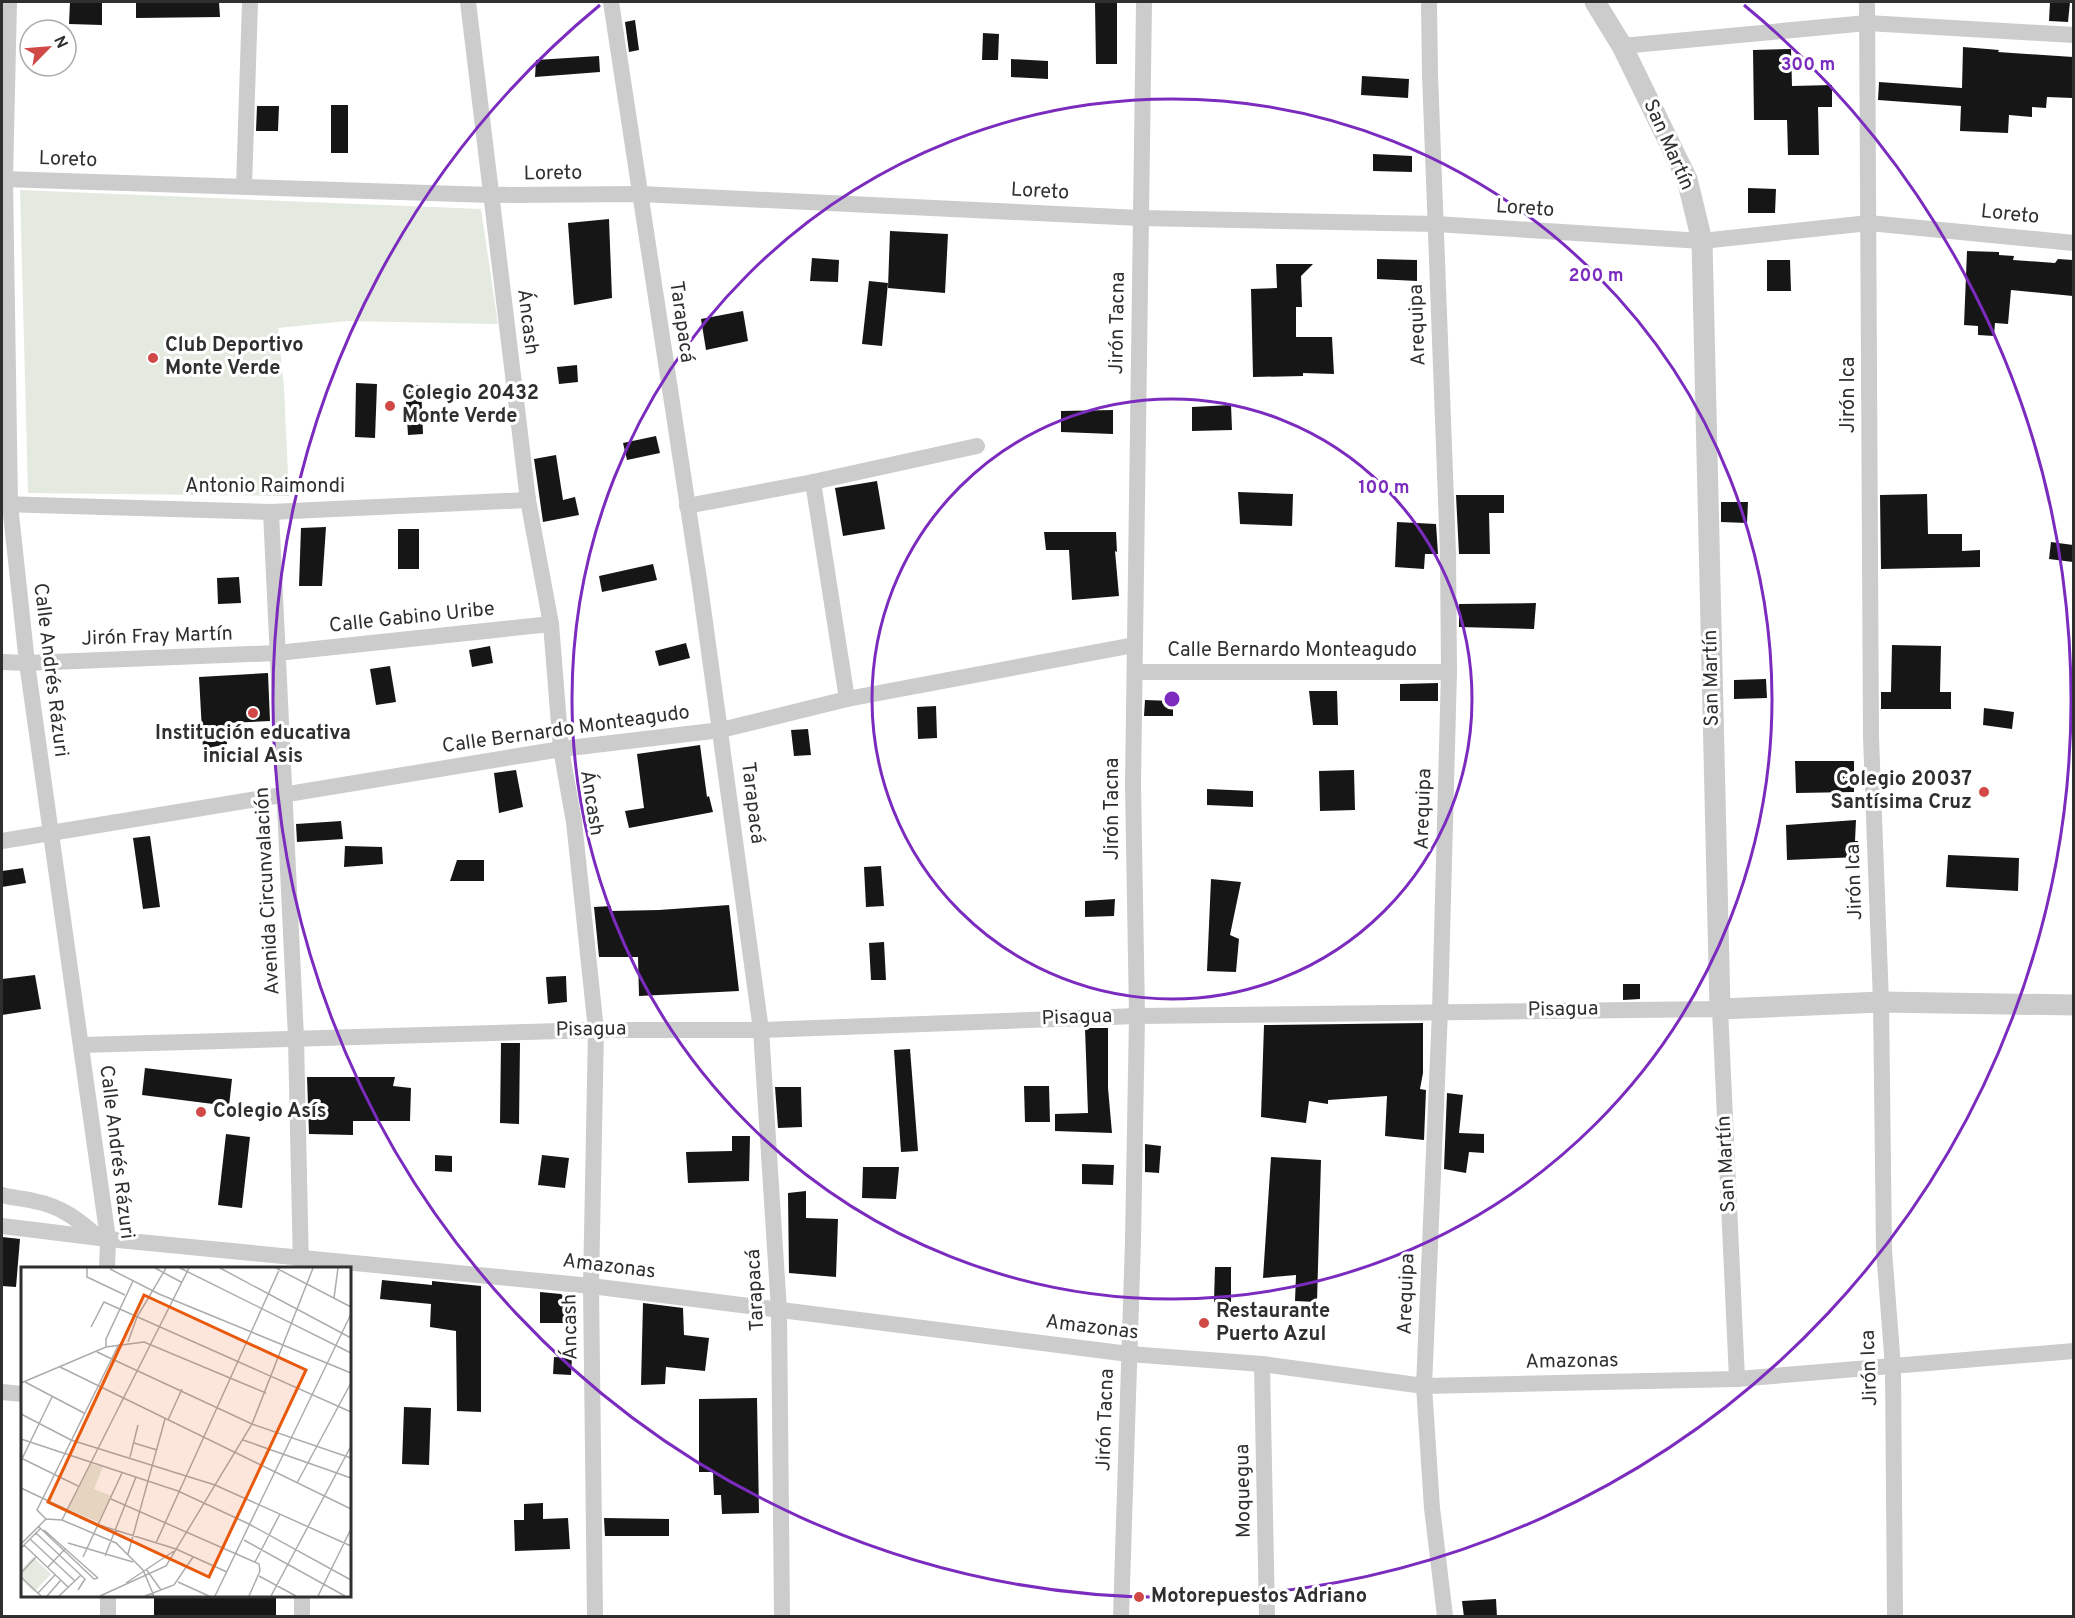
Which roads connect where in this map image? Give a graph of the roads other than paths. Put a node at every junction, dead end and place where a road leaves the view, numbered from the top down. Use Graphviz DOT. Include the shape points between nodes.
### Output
graph roads {
  1 [pos="9,2"];
  2 [pos="250,2"];
  3 [pos="468,2"];
  4 [pos="611,2"];
  5 [pos="1144,2"];
  6 [pos="1429,2"];
  7 [pos="1595,2"];
  8 [pos="1867,2"];
  9 [pos="1867,23"];
  10 [pos="2073,35"];
  11 [pos="1622,46"];
  12 [pos="3,179"];
  13 [pos="244,187"];
  14 [pos="641,194"];
  15 [pos="490,195"];
  16 [pos="1140,218"];
  17 [pos="1869,223"];
  18 [pos="1436,224"];
  19 [pos="1702,241"];
  20 [pos="2073,243"];
  21 [pos="977,446"];
  22 [pos="813,482"];
  23 [pos="528,500"];
  24 [pos="6,505"];
  25 [pos="687,506"];
  26 [pos="271,512"];
  27 [pos="551,624"];
  28 [pos="1134,645"];
  29 [pos="277,653"];
  30 [pos="2,662"];
  31 [pos="27,663"];
  32 [pos="1136,672"];
  33 [pos="1449,672"];
  34 [pos="847,699"];
  35 [pos="721,730"];
  36 [pos="561,749"];
  37 [pos="284,794"];
  38 [pos="50,834"];
  39 [pos="2,841"];
  40 [pos="1881,1002"];
  41 [pos="2073,1005"];
  42 [pos="1720,1009"];
  43 [pos="1440,1011"];
  44 [pos="1137,1016"];
  45 [pos="596,1030"];
  46 [pos="761,1030"];
  47 [pos="296,1038"];
  48 [pos="81,1045"];
  49 [pos="2,1195"];
  50 [pos="2,1226"];
  51 [pos="103,1239"];
  52 [pos="301,1263"];
  53 [pos="107,1267"];
  54 [pos="591,1286"];
  55 [pos="779,1310"];
  56 [pos="2073,1351"];
  57 [pos="1129,1354"];
  58 [pos="1262,1364"];
  59 [pos="1893,1367"];
  60 [pos="1737,1379"];
  61 [pos="1424,1386"];
  62 [pos="2,1392"];
  63 [pos="21,1394"];
  64 [pos="108,1597"];
  65 [pos="302,1597"];
  66 [pos="108,1617"];
  67 [pos="302,1617"];
  68 [pos="595,1617"];
  69 [pos="782,1617"];
  70 [pos="1121,1617"];
  71 [pos="1267,1617"];
  72 [pos="1445,1617"];
  73 [pos="1895,1617"];
  1 -- 12 [label="street, Calle Andrés Rázuri"];
  2 -- 13 [label="street"];
  3 -- 15 [label="street, Áncash"];
  4 -- 14 [label="street, Tarapacá"];
  5 -- 16 [label="street, Jirón Tacna"];
  6 -- 18 [label="street, Arequipa"];
  7 -- 11 [label="street, San Martín"];
  8 -- 9 [label="street, Jirón Ica"];
  9 -- 10 [label="street"];
  9 -- 11 [label="street"];
  9 -- 17 [label="street, Jirón Ica"];
  11 -- 19 [label="street, San Martín" via="1687,179"];
  12 -- 13 [label="street, Loreto"];
  12 -- 24 [label="street, Calle Andrés Rázuri"];
  13 -- 15 [label="street, Loreto"];
  14 -- 15 [label="street, Loreto"];
  14 -- 16 [label="street, Loreto"];
  14 -- 25 [label="street, Tarapacá"];
  15 -- 23 [label="street, Áncash"];
  16 -- 18 [label="street, Loreto"];
  16 -- 28 [label="street, Jirón Tacna"];
  17 -- 19 [label="street, Loreto"];
  17 -- 20 [label="street, Loreto"];
  17 -- 40 [label="street, Jirón Ica" via="1871,737"];
  18 -- 19 [label="street, Loreto"];
  18 -- 33 [label="street, Arequipa"];
  19 -- 42 [label="street, San Martín"];
  21 -- 22 [label="street"];
  22 -- 25 [label="street"];
  22 -- 34 [label="street"];
  23 -- 26 [label="street, Antonio Raimondi"];
  23 -- 27 [label="street, Áncash"];
  24 -- 26 [label="street, Antonio Raimondi"];
  24 -- 31 [label="street, Calle Andrés Rázuri"];
  25 -- 35 [label="street, Tarapacá"];
  26 -- 29 [label="street, Avenida Circunvalación"];
  27 -- 29 [label="street, Calle Gabino Uribe"];
  27 -- 36 [label="street, Áncash"];
  28 -- 32 [label="street, Jirón Tacna"];
  28 -- 34 [label="street, Calle Bernardo Monteagudo"];
  29 -- 31 [label="street, Jirón Fray Martín"];
  29 -- 37 [label="street, Avenida Circunvalación"];
  30 -- 31 [label="street, Jirón Fray Martín"];
  31 -- 38 [label="street, Calle Andrés Rázuri"];
  32 -- 33 [label="street, Calle Bernardo Monteagudo"];
  32 -- 44 [label="street, Jirón Tacna" via="1133,784"];
  33 -- 43 [label="street, Arequipa"];
  34 -- 35 [label="street, Calle Bernardo Monteagudo"];
  35 -- 36 [label="street, Calle Bernardo Monteagudo"];
  35 -- 46 [label="street, Tarapacá"];
  36 -- 37 [label="street, Calle Bernardo Monteagudo"];
  36 -- 45 [label="street, Áncash" via="574,822"];
  37 -- 38 [label="street, Calle Bernardo Monteagudo"];
  37 -- 47 [label="street, Avenida Circunvalación"];
  38 -- 39 [label="street, Calle Bernardo Monteagudo"];
  38 -- 48 [label="street, Calle Andrés Rázuri"];
  40 -- 41 [label="street, Pisagua"];
  40 -- 42 [label="street, Pisagua"];
  40 -- 59 [label="street, Jirón Ica" via="1884,1250"];
  42 -- 43 [label="street, Pisagua"];
  42 -- 60 [label="street, San Martín"];
  43 -- 44 [label="street, Pisagua"];
  43 -- 61 [label="street, Arequipa"];
  44 -- 46 [label="street, Pisagua"];
  44 -- 57 [label="street, Jirón Tacna"];
  45 -- 46 [label="street, Pisagua"];
  45 -- 47 [label="street, Pisagua"];
  45 -- 54 [label="street, Áncash"];
  46 -- 55 [label="street, Tarapacá"];
  47 -- 48 [label="street, Pisagua"];
  47 -- 52 [label="street, Avenida Circunvalación"];
  48 -- 51 [label="street, Calle Andrés Rázuri"];
  49 -- 51 [label="street" via="60,1209"];
  50 -- 51 [label="street, Amazonas"];
  51 -- 52 [label="street, Amazonas"];
  51 -- 53 [label="street, Calle Andrés Rázuri"];
  52 -- 54 [label="street, Amazonas"];
  54 -- 55 [label="street, Amazonas"];
  54 -- 68 [label="street, Áncash"];
  55 -- 57 [label="street, Amazonas"];
  55 -- 69 [label="street, Tarapacá"];
  56 -- 59 [label="street, Amazonas"];
  57 -- 58 [label="street, Amazonas"];
  57 -- 70 [label="street, Jirón Tacna"];
  58 -- 61 [label="street, Amazonas"];
  58 -- 71 [label="street, Moquegua"];
  59 -- 60 [label="street, Amazonas"];
  59 -- 73 [label="street, Jirón Ica"];
  60 -- 61 [label="street, Amazonas"];
  61 -- 72 [label="street, Arequipa" via="1431,1508"];
  62 -- 63 [label="street"];
  64 -- 66 [label="street"];
  65 -- 67 [label="street"];
}
